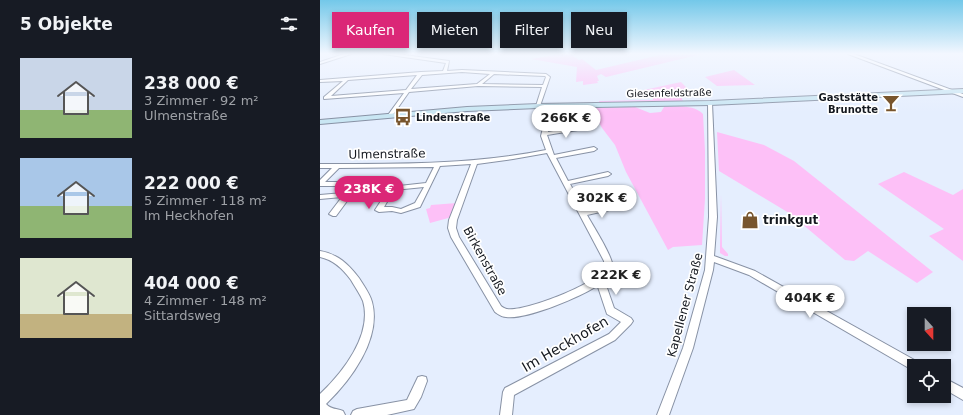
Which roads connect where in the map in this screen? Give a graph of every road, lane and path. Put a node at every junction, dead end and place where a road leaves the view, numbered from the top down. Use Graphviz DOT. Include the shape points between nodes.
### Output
graph roads {
  1 [pos="416,73"];
  2 [pos="421,73"];
  3 [pos="492,73"];
  4 [pos="518,73"];
  5 [pos="900,73"];
  6 [pos="346,79"];
  7 [pos="320,81"];
  8 [pos="478,86"];
  9 [pos="545,86"];
  10 [pos="408,91"];
  11 [pos="963,91"];
  12 [pos="949,92"];
  13 [pos="963,96"];
  14 [pos="710,103"];
  15 [pos="551,105"];
  16 [pos="538,106"];
  17 [pos="390,115"];
  18 [pos="320,122"];
  19 [pos="584,127"];
  20 [pos="544,134"];
  21 [pos="594,149"];
  22 [pos="550,154"];
  23 [pos="475,162"];
  24 [pos="438,164"];
  25 [pos="320,166"];
  26 [pos="336,166"];
  27 [pos="608,174"];
  28 [pos="566,183"];
  29 [pos="320,184"];
  30 [pos="428,184"];
  31 [pos="345,195"];
  32 [pos="320,197"];
  33 [pos="616,206"];
  34 [pos="333,214"];
  35 [pos="583,214"];
  36 [pos="320,254"];
  37 [pos="710,258"];
  38 [pos="598,281"];
  39 [pos="907,362"];
  40 [pos="422,381"];
  41 [pos="951,388"];
  42 [pos="963,394"];
  43 [pos="320,402"];
  44 [pos="320,407"];
  45 [pos="339,415"];
  46 [pos="357,415"];
  47 [pos="506,415"];
  48 [pos="663,415"];
  1 -- 6 [label="street"];
  2 -- 10 [label="street"];
  3 -- 8 [label="street"];
  4 -- 9 [label="street" via="546,75 548,77"];
  5 -- 12 [label="street"];
  6 -- 7 [label="street"];
  6 -- 10 [label="street" via="326,98"];
  8 -- 9 [label="street"];
  8 -- 10 [label="street"];
  9 -- 16 [label="street"];
  10 -- 17 [label="street"];
  11 -- 12 [label="main road, Giesenfeldstraße"];
  12 -- 13 [label="street"];
  12 -- 14 [label="main road, Giesenfeldstraße"];
  14 -- 15 [label="main road, Giesenfeldstraße"];
  14 -- 37 [label="street, Kapellener Straße" via="713,217"];
  15 -- 16 [label="main road, Giesenfeldstraße"];
  15 -- 20 [label="street, Birkenstraße"];
  16 -- 17 [label="main road, Giesenfeldstraße"];
  17 -- 18 [label="main road, Giesenfeldstraße"];
  19 -- 20 [label="street"];
  20 -- 22 [label="street, Birkenstraße"];
  21 -- 22 [label="street"];
  22 -- 23 [label="street, Ulmenstraße"];
  22 -- 28 [label="street, Birkenstraße"];
  23 -- 24 [label="street, Ulmenstraße"];
  23 -- 38 [label="street, Birkenstraße" via="452,228 498,309 505,313 535,308 564,298"];
  24 -- 26 [label="street, Ulmenstraße"];
  24 -- 30 [label="street, Ulmenstraße"];
  25 -- 26 [label="street, Ulmenstraße"];
  26 -- 29 [label="street, Ulmenstraße"];
  27 -- 28 [label="street"];
  28 -- 35 [label="street, Birkenstraße"];
  29 -- 31 [label="street, Ulmenstraße" via="354,184"];
  30 -- 30 [label="street, Ulmenstraße" via="392,188 379,210 392,208 401,211 418,205"];
  31 -- 32 [label="street"];
  31 -- 34 [label="street, Ulmenstraße" via="348,195"];
  33 -- 35 [label="street"];
  35 -- 38 [label="street, Birkenstraße" via="608,261 609,269"];
  36 -- 43 [label="street" via="340,261 349,270 368,302 369,318 365,339 355,359 333,391"];
  37 -- 39 [label="street" via="752,273"];
  37 -- 48 [label="street, Kapellener Straße" via="688,348"];
  38 -- 47 [label="street, Im Heckhofen" via="602,285 610,311 628,321 612,337 509,392"];
  40 -- 46 [label="street" via="410,405"];
  41 -- 42 [label="street"];
  44 -- 45 [label="street" via="328,414"];
}
